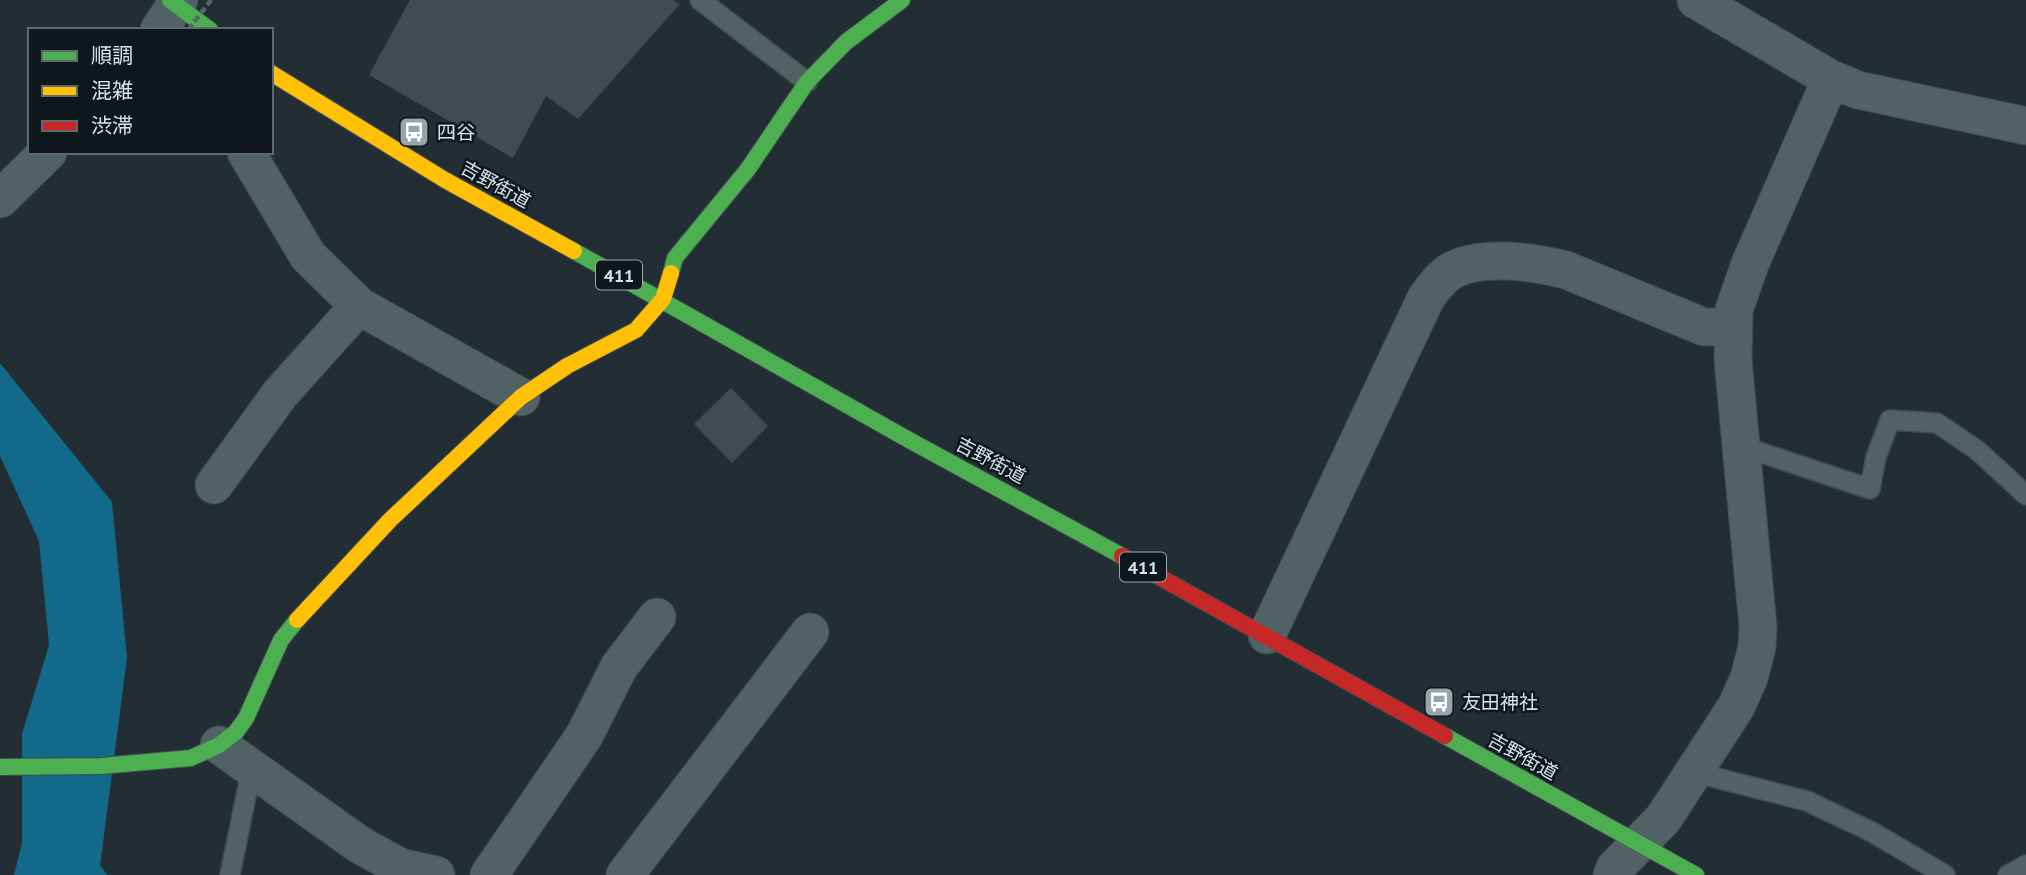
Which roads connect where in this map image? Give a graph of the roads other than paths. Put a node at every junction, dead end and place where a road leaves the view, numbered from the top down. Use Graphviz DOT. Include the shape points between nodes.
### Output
graph roads {
  1 [pos="700,0"];
  2 [pos="902,0"];
  3 [pos="1696,0"];
  4 [pos="174,13"];
  5 [pos="206,28"];
  6 [pos="273,74"];
  7 [pos="1831,79"];
  8 [pos="807,82"];
  9 [pos="2026,126"];
  10 [pos="46,154"];
  11 [pos="247,154"];
  12 [pos="0,199"];
  13 [pos="663,299"];
  14 [pos="359,306"];
  15 [pos="1732,327"];
  16 [pos="521,397"];
  17 [pos="1741,446"];
  18 [pos="214,485"];
  19 [pos="2026,495"];
  20 [pos="657,617"];
  21 [pos="810,632"];
  22 [pos="1267,635"];
  23 [pos="219,745"];
  24 [pos="0,767"];
  25 [pos="252,767"];
  26 [pos="1693,772"];
  27 [pos="1640,844"];
  28 [pos="2026,865"];
  29 [pos="230,875"];
  30 [pos="436,875"];
  31 [pos="489,875"];
  32 [pos="625,875"];
  33 [pos="1612,875"];
  34 [pos="1696,875"];
  35 [pos="1945,875"];
  36 [pos="2008,875"];
  1 -- 8 [label="lane"];
  2 -- 8 [label="main road" via="846,42"];
  3 -- 7 [label="street"];
  4 -- 5 [label="main road"];
  6 -- 13 [label="main road, 吉野街道 / 411" via="438,176"];
  7 -- 9 [label="street" via="1858,90"];
  7 -- 15 [label="street" via="1750,264"];
  8 -- 13 [label="main road" via="748,169 675,258"];
  10 -- 12 [label="street"];
  11 -- 14 [label="street" via="308,256"];
  13 -- 16 [label="main road" via="636,330 567,366"];
  13 -- 22 [label="main road, 吉野街道 / 411" via="909,440"];
  14 -- 16 [label="street"];
  14 -- 18 [label="street" via="280,394"];
  15 -- 17 [label="street"];
  15 -- 22 [label="street" via="1704,327 1566,270 1543,265 1474,263 1451,271 1426,298"];
  16 -- 23 [label="main road" via="390,520 306,609 281,640 246,718"];
  17 -- 19 [label="lane" via="1870,489 1890,420 1937,423 1977,450"];
  17 -- 26 [label="street" via="1758,626 1756,647 1744,693"];
  20 -- 31 [label="street" via="619,667 584,736"];
  21 -- 32 [label="street"];
  22 -- 27 [label="main road, 吉野街道 / 411"];
  23 -- 24 [label="main road" via="191,758 163,761"];
  23 -- 25 [label="street"];
  25 -- 29 [label="lane"];
  25 -- 30 [label="street" via="378,856 400,867"];
  26 -- 27 [label="street" via="1663,819"];
  26 -- 35 [label="lane" via="1807,801"];
  27 -- 33 [label="street"];
  27 -- 34 [label="main road, 吉野街道 / 411"];
  28 -- 36 [label="lane"];
}
